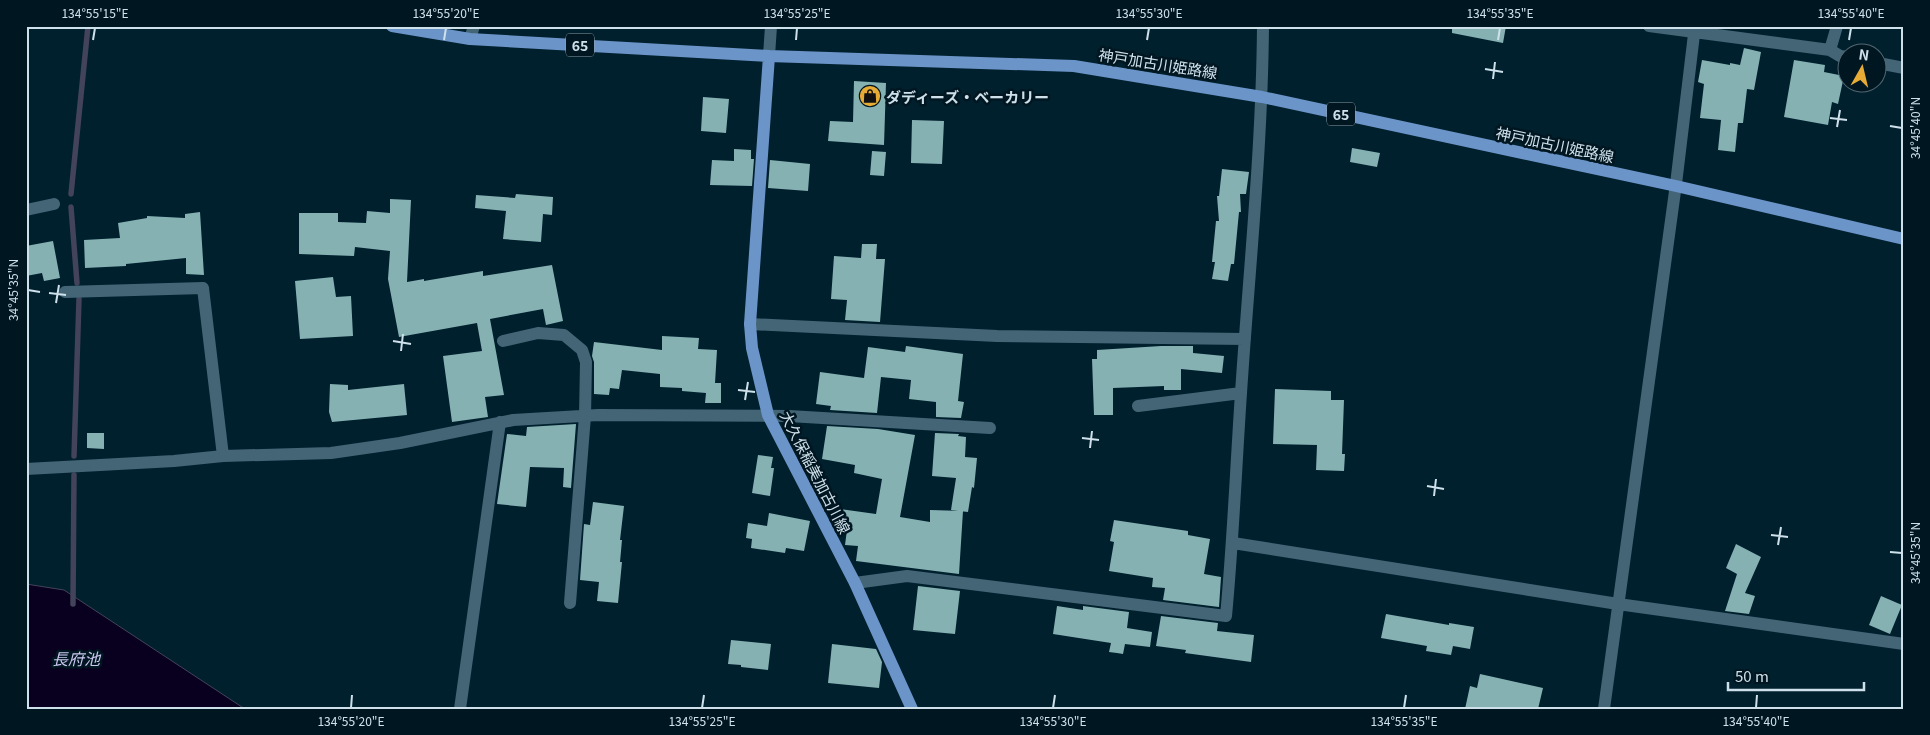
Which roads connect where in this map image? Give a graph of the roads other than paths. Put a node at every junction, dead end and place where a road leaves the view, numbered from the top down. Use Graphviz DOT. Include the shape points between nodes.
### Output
graph roads {
  1 [pos="392,26"];
  2 [pos="474,26"];
  3 [pos="771,26"];
  4 [pos="1263,26"];
  5 [pos="1649,26"];
  6 [pos="1837,26"];
  7 [pos="1695,29"];
  8 [pos="470,39"];
  9 [pos="1830,50"];
  10 [pos="1838,55"];
  11 [pos="769,56"];
  12 [pos="1888,65"];
  13 [pos="1904,68"];
  14 [pos="1262,97"];
  15 [pos="1676,186"];
  16 [pos="54,204"];
  17 [pos="26,210"];
  18 [pos="1904,239"];
  19 [pos="65,292"];
  20 [pos="750,324"];
  21 [pos="1245,339"];
  22 [pos="503,341"];
  23 [pos="1241,393"];
  24 [pos="1138,406"];
  25 [pos="768,415"];
  26 [pos="585,416"];
  27 [pos="500,422"];
  28 [pos="990,428"];
  29 [pos="222,456"];
  30 [pos="26,469"];
  31 [pos="1233,543"];
  32 [pos="855,583"];
  33 [pos="570,603"];
  34 [pos="1618,604"];
  35 [pos="1904,644"];
  36 [pos="460,709"];
  37 [pos="912,709"];
  38 [pos="1604,709"];
  1 -- 8 [label="main road, 神戸加古川姫路線 / 65"];
  2 -- 8 [label="street"];
  3 -- 11 [label="street"];
  4 -- 14 [label="street"];
  5 -- 7 [label="street"];
  6 -- 9 [label="street"];
  7 -- 9 [label="street"];
  7 -- 15 [label="street"];
  8 -- 11 [label="main road, 神戸加古川姫路線 / 65"];
  9 -- 10 [label="street"];
  11 -- 14 [label="main road, 神戸加古川姫路線 / 65" via="1074,66"];
  11 -- 20 [label="main road, 大久保稲美加古川線"];
  12 -- 13 [label="street"];
  14 -- 15 [label="main road, 神戸加古川姫路線 / 65"];
  14 -- 21 [label="street"];
  15 -- 18 [label="main road, 神戸加古川姫路線 / 65"];
  15 -- 34 [label="street"];
  16 -- 17 [label="street"];
  19 -- 29 [label="street" via="203,288"];
  20 -- 21 [label="street" via="997,336"];
  20 -- 25 [label="main road, 大久保稲美加古川線" via="752,348"];
  21 -- 23 [label="street"];
  22 -- 26 [label="street" via="538,333 564,335 575,342 586,362"];
  23 -- 24 [label="street"];
  23 -- 31 [label="street"];
  25 -- 26 [label="street"];
  25 -- 28 [label="street"];
  25 -- 32 [label="main road, 大久保稲美加古川線"];
  26 -- 27 [label="street"];
  26 -- 33 [label="street"];
  27 -- 29 [label="street" via="400,443 331,453"];
  27 -- 36 [label="street"];
  29 -- 30 [label="street"];
  31 -- 32 [label="street" via="1226,616 907,576"];
  31 -- 34 [label="street"];
  32 -- 37 [label="main road, 大久保稲美加古川線"];
  34 -- 35 [label="street"];
  34 -- 38 [label="street"];
}
